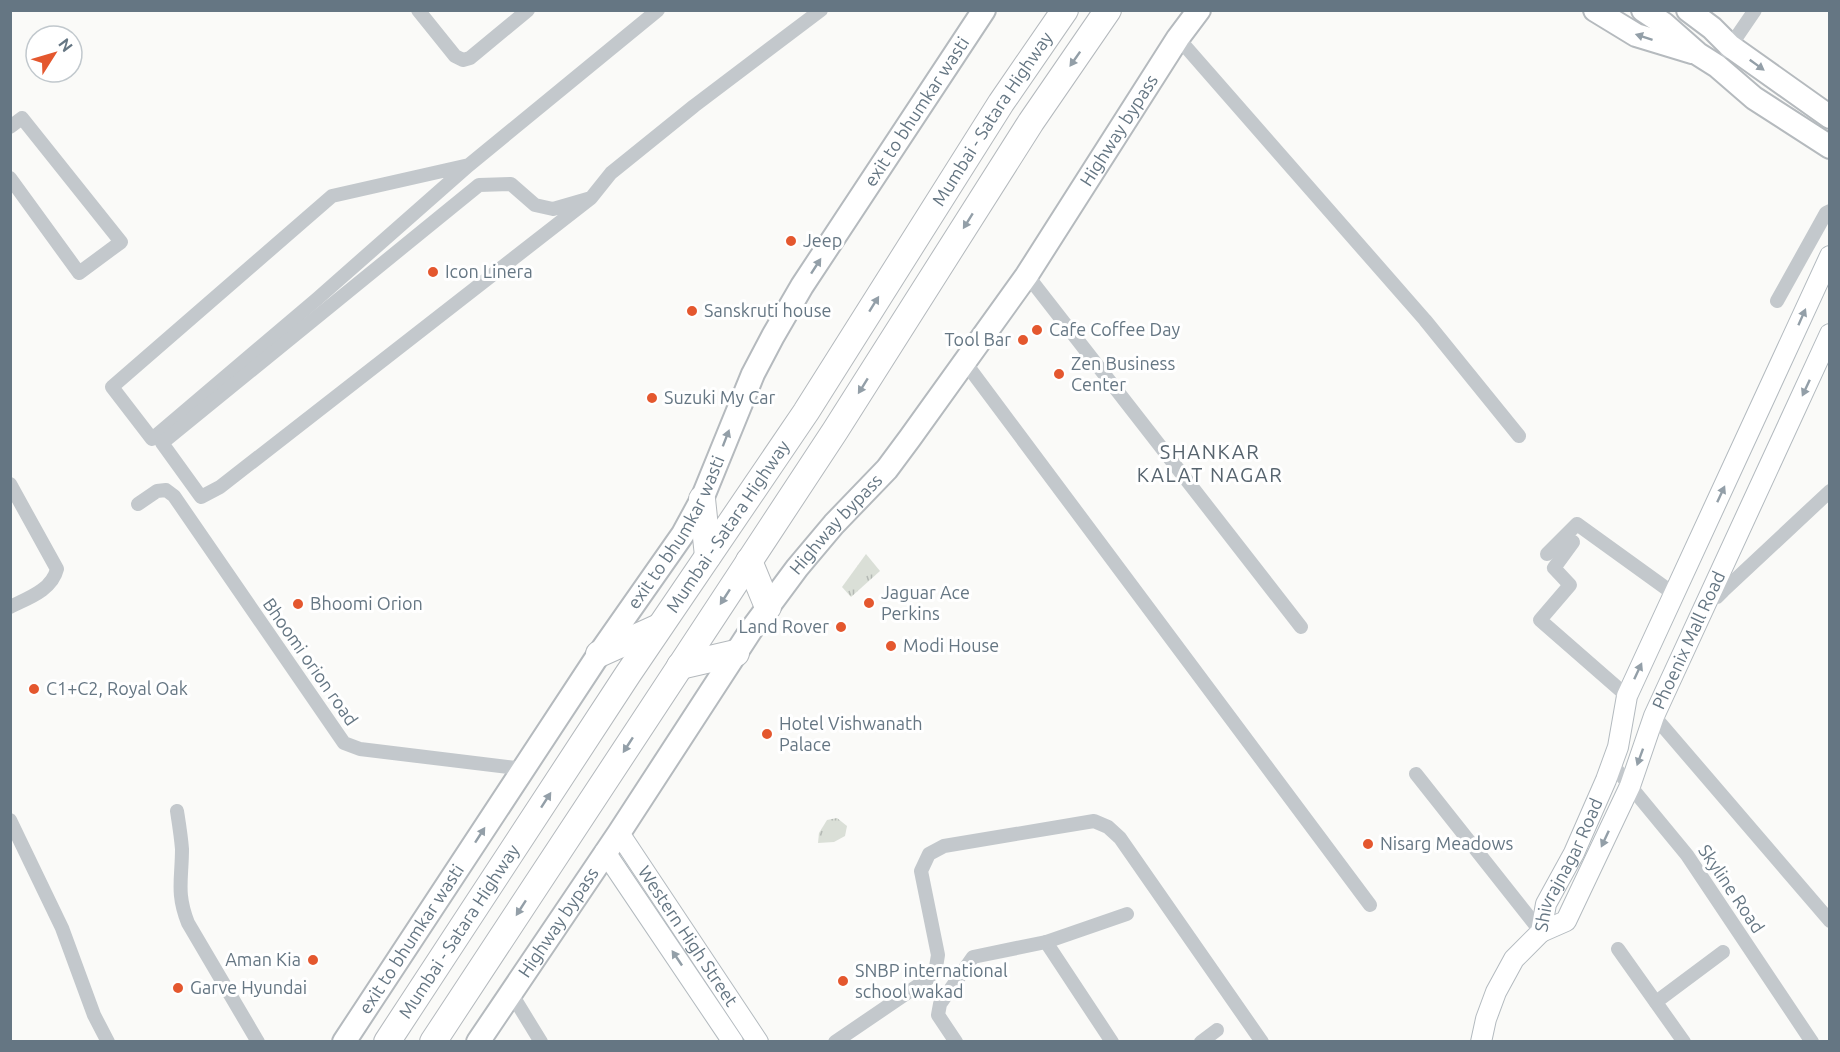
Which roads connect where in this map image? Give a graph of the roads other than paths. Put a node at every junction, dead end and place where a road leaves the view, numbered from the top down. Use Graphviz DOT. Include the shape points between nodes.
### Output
graph roads {
  1 [pos="418,10"];
  2 [pos="528,10"];
  3 [pos="658,10"];
  4 [pos="821,10"];
  5 [pos="984,10"];
  6 [pos="1065,10"];
  7 [pos="1108,10"];
  8 [pos="1199,10"];
  9 [pos="1595,10"];
  10 [pos="1643,10"];
  11 [pos="1688,10"];
  12 [pos="1755,10"];
  13 [pos="1702,18"];
  14 [pos="1178,38"];
  15 [pos="1730,46"];
  16 [pos="1707,60"];
  17 [pos="1830,117"];
  18 [pos="10,127"];
  19 [pos="1830,147"];
  20 [pos="469,165"];
  21 [pos="10,178"];
  22 [pos="591,198"];
  23 [pos="1830,211"];
  24 [pos="1830,256"];
  25 [pos="1027,275"];
  26 [pos="1776,302"];
  27 [pos="1830,334"];
  28 [pos="964,361"];
  29 [pos="1519,436"];
  30 [pos="10,484"];
  31 [pos="1830,491"];
  32 [pos="702,499"];
  33 [pos="138,504"];
  34 [pos="1573,542"];
  35 [pos="1547,554"];
  36 [pos="708,556"];
  37 [pos="749,561"];
  38 [pos="1674,594"];
  39 [pos="1708,599"];
  40 [pos="768,607"];
  41 [pos="10,608"];
  42 [pos="660,627"];
  43 [pos="1301,627"];
  44 [pos="736,653"];
  45 [pos="599,654"];
  46 [pos="680,666"];
  47 [pos="1627,696"];
  48 [pos="1654,716"];
  49 [pos="1615,755"];
  50 [pos="524,769"];
  51 [pos="1416,774"];
  52 [pos="1630,786"];
  53 [pos="177,811"];
  54 [pos="10,820"];
  55 [pos="619,833"];
  56 [pos="605,852"];
  57 [pos="1370,905"];
  58 [pos="1127,914"];
  59 [pos="1830,921"];
  60 [pos="1540,932"];
  61 [pos="1046,942"];
  62 [pos="1618,949"];
  63 [pos="1723,952"];
  64 [pos="713,974"];
  65 [pos="696,986"];
  66 [pos="511,993"];
  67 [pos="1656,1002"];
  68 [pos="1217,1030"];
  69 [pos="108,1041"];
  70 [pos="258,1041"];
  71 [pos="344,1041"];
  72 [pos="387,1041"];
  73 [pos="433,1041"];
  74 [pos="478,1041"];
  75 [pos="541,1041"];
  76 [pos="733,1041"];
  77 [pos="758,1041"];
  78 [pos="835,1041"];
  79 [pos="956,1041"];
  80 [pos="1112,1041"];
  81 [pos="1201,1041"];
  82 [pos="1262,1041"];
  83 [pos="1481,1041"];
  84 [pos="1684,1041"];
  85 [pos="1812,1041"];
  1 -- 2 [label="street" via="455,56 463,60"];
  3 -- 20 [label="street"];
  4 -- 22 [label="street" via="611,173"];
  32 -- 5 [label="main road, exit to bhumkar wasti, one-way" via="759,362 802,286"];
  36 -- 6 [label="highway, Mumbai - Satara Highway, one-way" via="806,412 1001,103"];
  7 -- 37 [label="highway, Mumbai - Satara Highway, one-way" via="1031,122"];
  8 -- 14 [label="main road, Highway bypass"];
  16 -- 9 [label="main road, one-way" via="1636,35"];
  10 -- 16 [label="main road"];
  11 -- 13 [label="main road"];
  12 -- 15 [label="street"];
  13 -- 15 [label="main road"];
  13 -- 16 [label="main road" via="1707,31"];
  14 -- 25 [label="main road, Highway bypass"];
  14 -- 29 [label="street" via="1425,320"];
  15 -- 16 [label="street"];
  15 -- 17 [label="main road, one-way"];
  16 -- 19 [label="main road" via="1754,98"];
  18 -- 21 [label="street" via="22,118 121,243 79,273"];
  20 -- 20 [label="street" via="332,196 112,387 152,439"];
  22 -- 22 [label="street" via="553,209 535,205 511,184 479,185 162,443 201,496 220,487"];
  23 -- 26 [label="street"];
  38 -- 24 [label="street, Phoenix Mall Road, one-way"];
  25 -- 28 [label="main road, Highway bypass"];
  25 -- 43 [label="street"];
  27 -- 39 [label="street, Phoenix Mall Road, one-way"];
  28 -- 40 [label="main road, Highway bypass" via="887,469 834,524"];
  28 -- 57 [label="street"];
  30 -- 41 [label="street" via="57,569 55,579 47,587"];
  31 -- 39 [label="street" via="1717,597"];
  32 -- 36 [label="highway"];
  32 -- 45 [label="main road, exit to bhumkar wasti" via="683,534"];
  33 -- 50 [label="street, Bhoomi orion road" via="157,491 166,490 174,496 344,743 360,749"];
  34 -- 47 [label="street" via="1554,568 1570,585 1540,620"];
  35 -- 38 [label="street" via="1577,524"];
  36 -- 42 [label="highway, Mumbai - Satara Highway"];
  37 -- 40 [label="highway"];
  37 -- 46 [label="highway, Mumbai - Satara Highway, one-way"];
  47 -- 38 [label="street, Phoenix Mall Road, one-way"];
  39 -- 48 [label="street, Phoenix Mall Road"];
  40 -- 44 [label="main road, Highway bypass"];
  42 -- 45 [label="highway"];
  72 -- 42 [label="highway, Mumbai - Satara Highway, one-way"];
  44 -- 46 [label="highway"];
  44 -- 55 [label="main road, Highway bypass"];
  45 -- 50 [label="main road, exit to bhumkar wasti"];
  46 -- 73 [label="highway, Mumbai - Satara Highway, one-way"];
  47 -- 49 [label="street, Phoenix Mall Road"];
  48 -- 52 [label="street, Phoenix Mall Road, one-way"];
  48 -- 59 [label="street"];
  49 -- 52 [label="street, Skyline Road"];
  49 -- 60 [label="street, Shivrajnagar Road" via="1574,853 1546,904"];
  71 -- 50 [label="main road, exit to bhumkar wasti, one-way"];
  51 -- 60 [label="street"];
  52 -- 60 [label="street, Phoenix Mall Road, one-way" via="1566,921"];
  52 -- 85 [label="street, Skyline Road" via="1688,855"];
  53 -- 70 [label="street" via="182,848 182,909"];
  54 -- 69 [label="street" via="62,928 94,1016"];
  55 -- 56 [label="main road, Highway bypass"];
  55 -- 64 [label="street, Western High Street"];
  65 -- 56 [label="street, Western High Street, one-way"];
  56 -- 66 [label="main road, Highway bypass"];
  58 -- 61 [label="street"];
  60 -- 83 [label="street, Shivrajnagar Road" via="1514,959 1496,992"];
  61 -- 79 [label="street" via="973,957 940,1004 938,1015"];
  61 -- 80 [label="street"];
  62 -- 67 [label="street"];
  63 -- 67 [label="street"];
  64 -- 65 [label="street"];
  64 -- 77 [label="street, Western High Street"];
  65 -- 76 [label="street, Western High Street"];
  66 -- 74 [label="main road, Highway bypass"];
  66 -- 75 [label="street"];
  67 -- 84 [label="street"];
  68 -- 81 [label="street"];
  78 -- 82 [label="street" via="929,978 936,967 938,955 921,871 929,854 944,846 1094,821 1120,838"];
}
